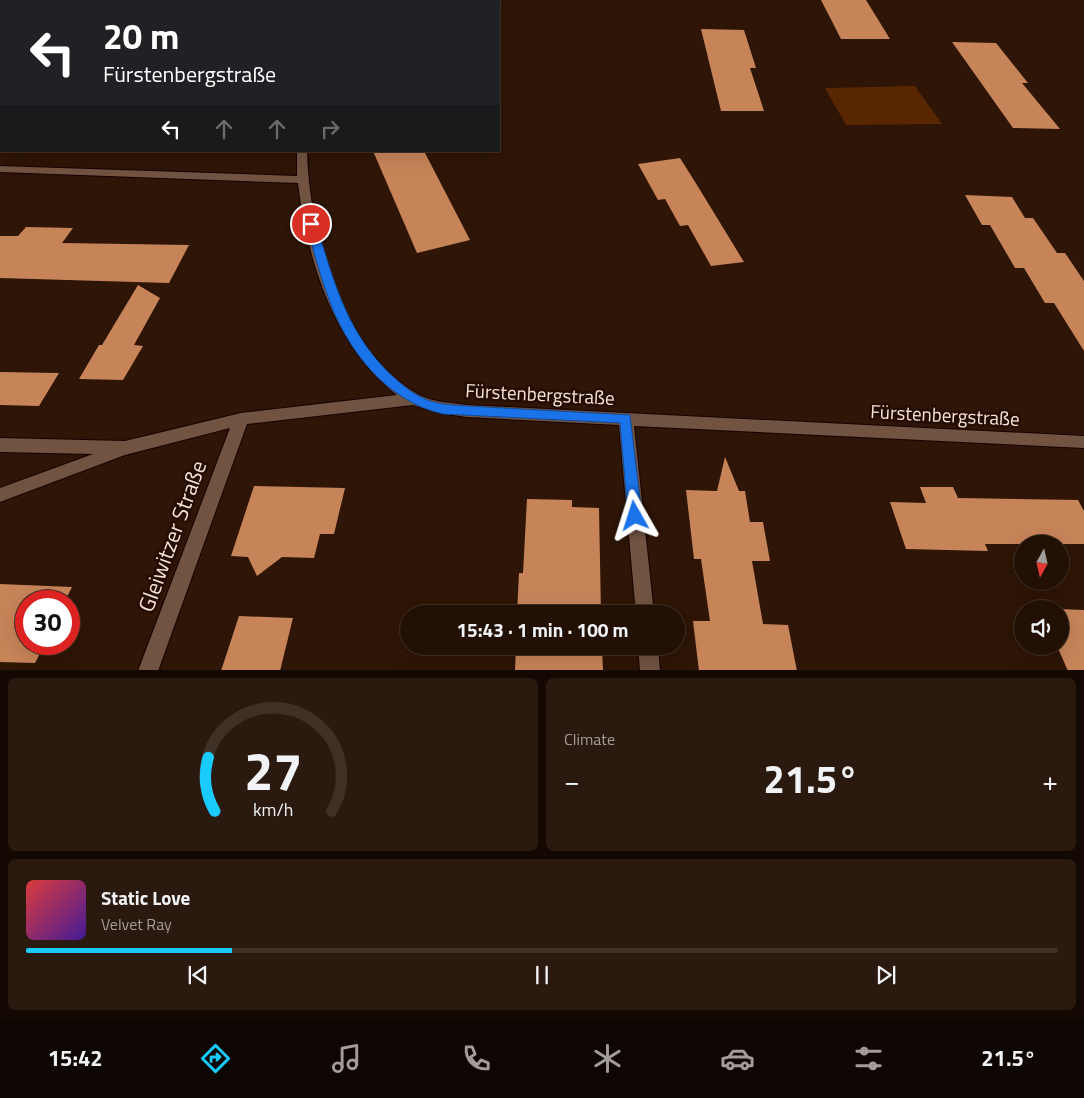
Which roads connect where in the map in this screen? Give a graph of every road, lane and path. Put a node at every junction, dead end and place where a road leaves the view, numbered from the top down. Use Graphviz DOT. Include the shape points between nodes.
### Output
graph roads {
  1 [pos="302,152"];
  2 [pos="0,169"];
  3 [pos="304,180"];
  4 [pos="414,399"];
  5 [pos="241,419"];
  6 [pos="626,419"];
  7 [pos="1084,442"];
  8 [pos="0,445"];
  9 [pos="125,448"];
  10 [pos="0,495"];
  11 [pos="644,605"];
  12 [pos="649,655"];
  13 [pos="148,670"];
  14 [pos="650,670"];
  1 -- 3 [label="street"];
  2 -- 3 [label="street"];
  3 -- 4 [label="street" via="307,208 317,245 334,298 348,328 368,359 391,383"];
  4 -- 5 [label="street, Fürstenbergstraße"];
  4 -- 6 [label="street, Fürstenbergstraße" via="435,407 467,411"];
  5 -- 9 [label="street, Fürstenbergstraße"];
  5 -- 13 [label="street, Gleiwitzer Straße"];
  6 -- 7 [label="street, Fürstenbergstraße"];
  6 -- 11 [label="street"];
  8 -- 9 [label="street, Fürstenbergstraße"];
  9 -- 10 [label="street"];
  12 -- 14 [label="street"];
}
